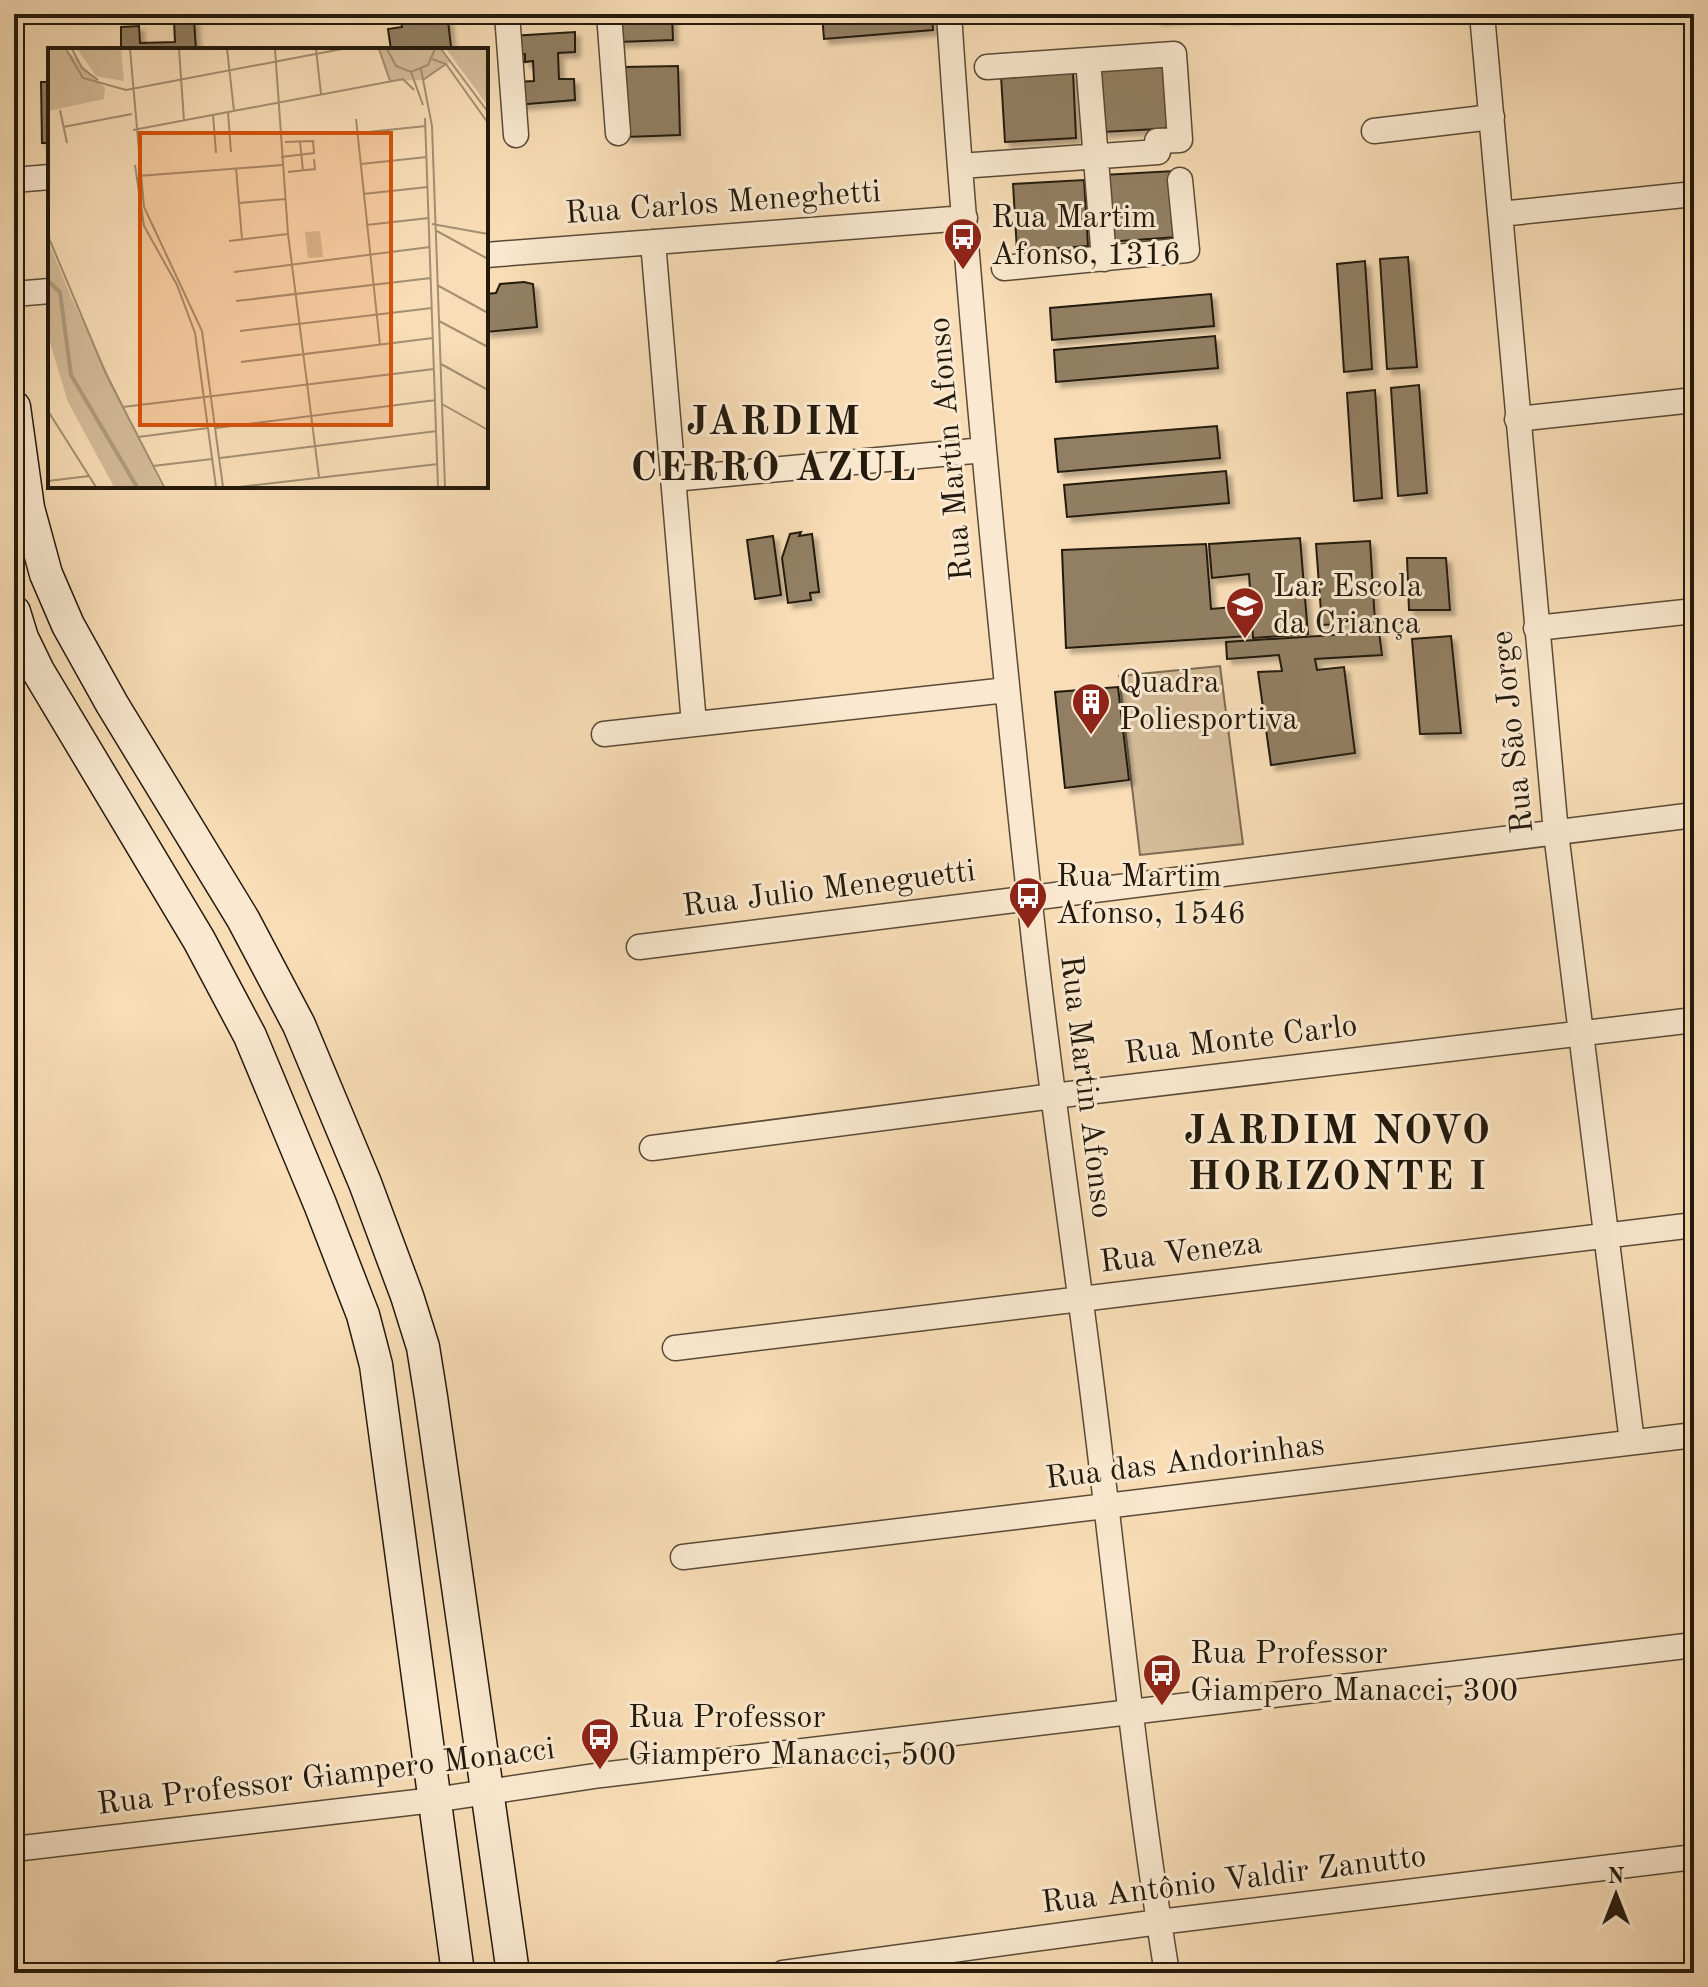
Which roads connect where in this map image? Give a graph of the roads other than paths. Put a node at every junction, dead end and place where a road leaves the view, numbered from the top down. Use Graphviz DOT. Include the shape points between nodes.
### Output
graph roads {
  1 [pos="507,14"];
  2 [pos="609,14"];
  3 [pos="949,14"];
  4 [pos="1482,14"];
  5 [pos="1088,60"];
  6 [pos="987,67"];
  7 [pos="1492,117"];
  8 [pos="1374,131"];
  9 [pos="618,133"];
  10 [pos="516,135"];
  11 [pos="1096,156"];
  12 [pos="960,166"];
  13 [pos="48,177"];
  14 [pos="14,180"];
  15 [pos="1180,180"];
  16 [pos="1694,194"];
  17 [pos="1500,214"];
  18 [pos="965,218"];
  19 [pos="653,242"];
  20 [pos="488,255"];
  21 [pos="1104,259"];
  22 [pos="1004,268"];
  23 [pos="48,291"];
  24 [pos="14,294"];
  25 [pos="1694,400"];
  26 [pos="14,407"];
  27 [pos="1517,419"];
  28 [pos="984,450"];
  29 [pos="673,479"];
  30 [pos="1694,611"];
  31 [pos="14,612"];
  32 [pos="1536,628"];
  33 [pos="1007,690"];
  34 [pos="694,724"];
  35 [pos="604,734"];
  36 [pos="1694,815"];
  37 [pos="1556,833"];
  38 [pos="1029,897"];
  39 [pos="639,947"];
  40 [pos="1694,1020"];
  41 [pos="1580,1033"];
  42 [pos="1053,1096"];
  43 [pos="652,1148"];
  44 [pos="365,1183"];
  45 [pos="320,1204"];
  46 [pos="1694,1225"];
  47 [pos="1606,1233"];
  48 [pos="1081,1299"];
  49 [pos="675,1348"];
  50 [pos="1694,1435"];
  51 [pos="1632,1442"];
  52 [pos="1107,1504"];
  53 [pos="683,1557"];
  54 [pos="1694,1645"];
  55 [pos="1129,1712"];
  56 [pos="486,1793"];
  57 [pos="434,1800"];
  58 [pos="14,1849"];
  59 [pos="1694,1857"];
  60 [pos="1159,1922"];
  61 [pos="458,1973"];
  62 [pos="513,1973"];
  63 [pos="783,1973"];
  64 [pos="1167,1973"];
  1 -- 10 [label="street"];
  2 -- 9 [label="street"];
  3 -- 12 [label="street, Rua Martin Afonso"];
  4 -- 7 [label="street, Rua São Jorge"];
  5 -- 6 [label="street"];
  5 -- 11 [label="street"];
  5 -- 11 [label="street" via="1174,54 1180,140 1157,141 1158,152"];
  7 -- 8 [label="street"];
  7 -- 17 [label="street, Rua São Jorge"];
  11 -- 12 [label="street"];
  11 -- 21 [label="street"];
  12 -- 18 [label="street, Rua Martin Afonso"];
  13 -- 14 [label="street"];
  15 -- 21 [label="street" via="1187,250"];
  16 -- 17 [label="street"];
  17 -- 27 [label="street, Rua São Jorge"];
  18 -- 19 [label="street, Rua Carlos Meneghetti"];
  18 -- 28 [label="street, Rua Martin Afonso"];
  19 -- 20 [label="street, Rua Carlos Meneghetti"];
  19 -- 29 [label="street"];
  21 -- 22 [label="street"];
  23 -- 24 [label="street"];
  25 -- 27 [label="street"];
  26 -- 44 [label="main road" via="28,508 46,574 68,625 243,919 299,1025"];
  27 -- 32 [label="street, Rua São Jorge"];
  28 -- 29 [label="street"];
  28 -- 33 [label="street, Rua Martin Afonso"];
  29 -- 34 [label="street"];
  30 -- 32 [label="street"];
  31 -- 45 [label="main road" via="38,671 199,940 250,1036"];
  32 -- 37 [label="street, Rua São Jorge"];
  33 -- 34 [label="street"];
  33 -- 38 [label="street, Rua Martin Afonso"];
  34 -- 35 [label="street"];
  36 -- 37 [label="street, Rua Julio Meneguetti"];
  37 -- 38 [label="street, Rua Julio Meneguetti"];
  37 -- 41 [label="street, Rua São Jorge"];
  38 -- 39 [label="street, Rua Julio Meneguetti"];
  38 -- 42 [label="street, Rua Martin Afonso"];
  40 -- 41 [label="street, Rua Monte Carlo"];
  41 -- 42 [label="street, Rua Monte Carlo"];
  41 -- 47 [label="street, Rua São Jorge"];
  42 -- 43 [label="street, Rua Monte Carlo"];
  42 -- 48 [label="street, Rua Martin Afonso"];
  44 -- 45 [label="main road"];
  44 -- 56 [label="main road" via="423,1347"];
  45 -- 57 [label="main road" via="363,1315 376,1365"];
  46 -- 47 [label="street, Rua Veneza"];
  47 -- 48 [label="street, Rua Veneza"];
  47 -- 51 [label="street, Rua São Jorge"];
  48 -- 49 [label="street, Rua Veneza"];
  48 -- 52 [label="street, Rua Martin Afonso"];
  50 -- 51 [label="street, Rua das Andorinhas"];
  51 -- 52 [label="street, Rua das Andorinhas"];
  52 -- 53 [label="street, Rua das Andorinhas"];
  52 -- 55 [label="street, Rua Martin Afonso"];
  54 -- 55 [label="street, Rua Professor Giampero Monacci"];
  55 -- 56 [label="street, Rua Professor Giampero Monacci"];
  55 -- 60 [label="street, Rua Martin Afonso"];
  56 -- 57 [label="street, Rua Professor Giampero Monacci"];
  56 -- 62 [label="main road"];
  57 -- 58 [label="street, Rua Professor Giampero Monacci"];
  57 -- 61 [label="main road"];
  59 -- 60 [label="street, Rua Antônio Valdir Zanutto"];
  60 -- 63 [label="street, Rua Antônio Valdir Zanutto"];
  60 -- 64 [label="street, Rua Martin Afonso"];
}
